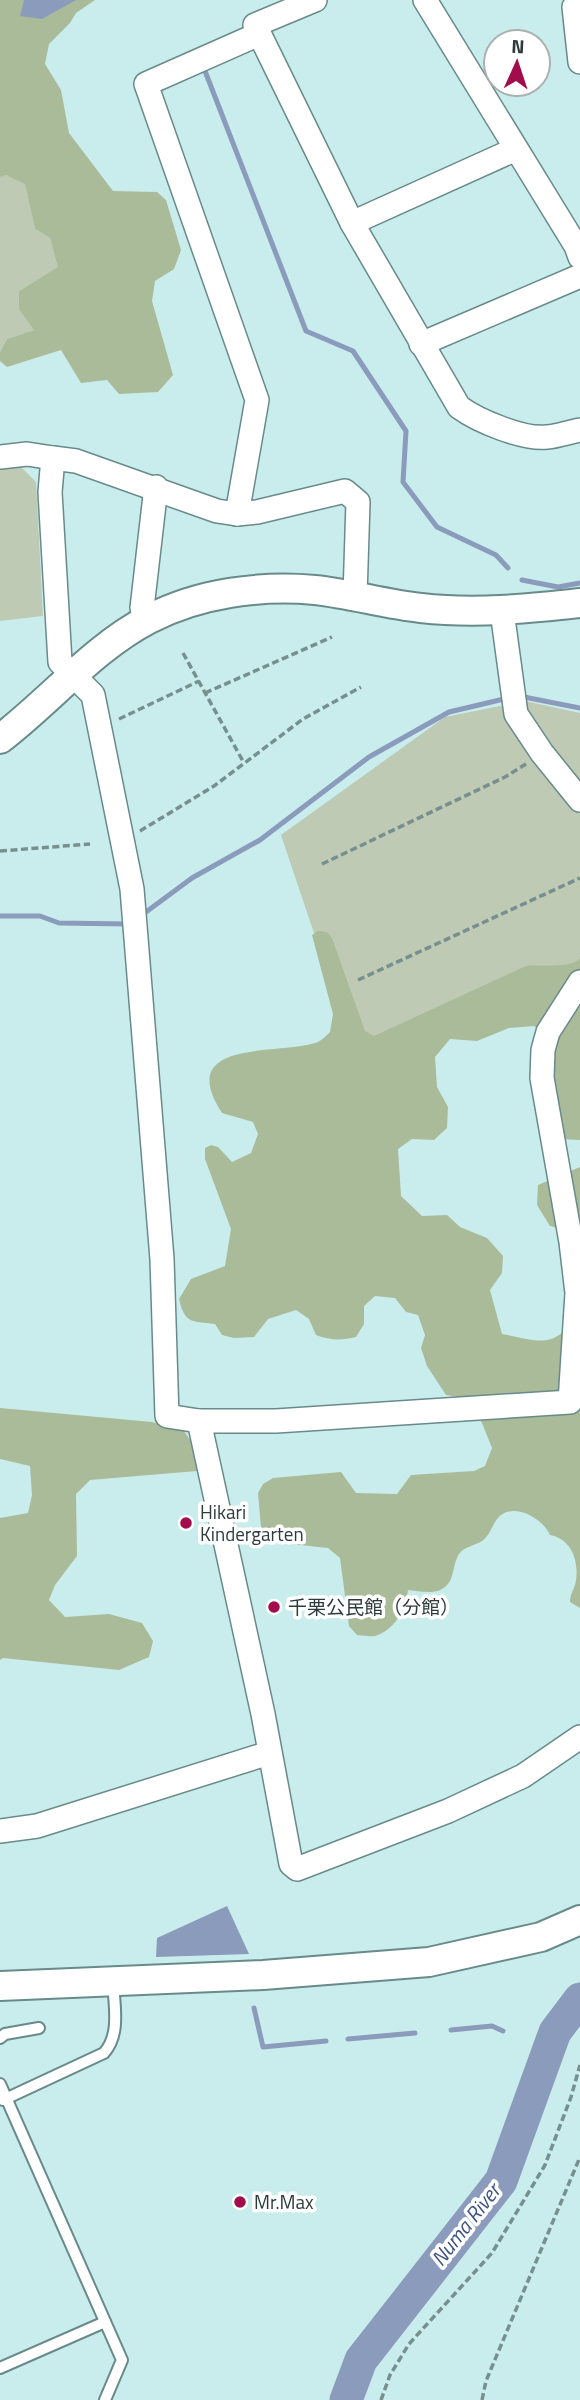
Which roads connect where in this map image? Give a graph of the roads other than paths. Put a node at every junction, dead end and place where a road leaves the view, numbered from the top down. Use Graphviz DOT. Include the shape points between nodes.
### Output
graph roads {
  1 [pos="315,0"];
  2 [pos="425,0"];
  3 [pos="573,3"];
  4 [pos="259,34"];
  5 [pos="580,62"];
  6 [pos="516,149"];
  7 [pos="352,223"];
  8 [pos="579,249"];
  9 [pos="580,276"];
  10 [pos="421,344"];
  11 [pos="580,430"];
  12 [pos="0,457"];
  13 [pos="53,457"];
  14 [pos="156,487"];
  15 [pos="237,514"];
  16 [pos="355,596"];
  17 [pos="580,603"];
  18 [pos="502,611"];
  19 [pos="150,618"];
  20 [pos="73,676"];
  21 [pos="0,739"];
  22 [pos="580,800"];
  23 [pos="580,982"];
  24 [pos="575,1404"];
  25 [pos="199,1420"];
  26 [pos="580,1737"];
  27 [pos="269,1754"];
  28 [pos="0,1831"];
  29 [pos="580,1920"];
  30 [pos="113,1981"];
  31 [pos="0,1986"];
  32 [pos="39,2028"];
  33 [pos="0,2038"];
  34 [pos="0,2084"];
  35 [pos="3,2099"];
  36 [pos="105,2322"];
  37 [pos="0,2368"];
  38 [pos="105,2400"];
  1 -- 4 [label="street" via="256,25"];
  2 -- 6 [label="street"];
  3 -- 5 [label="street"];
  4 -- 7 [label="street"];
  4 -- 15 [label="street" via="146,84 257,400"];
  6 -- 7 [label="street"];
  6 -- 8 [label="street"];
  7 -- 10 [label="street"];
  9 -- 10 [label="street"];
  10 -- 11 [label="street" via="459,407 470,416 527,436 547,438"];
  12 -- 13 [label="street"];
  13 -- 14 [label="street"];
  13 -- 20 [label="street" via="50,492 60,662"];
  14 -- 15 [label="street"];
  14 -- 19 [label="street" via="142,608"];
  15 -- 16 [label="street" via="345,491 358,502"];
  16 -- 18 [label="street" via="421,608"];
  16 -- 19 [label="street" via="285,588 251,590 216,596"];
  17 -- 18 [label="street"];
  18 -- 22 [label="street" via="516,714"];
  19 -- 20 [label="street"];
  20 -- 21 [label="street"];
  20 -- 25 [label="street" via="93,695 132,889 162,1259 167,1416"];
  23 -- 24 [label="street" via="548,1032 542,1078 577,1293"];
  24 -- 25 [label="street" via="276,1421"];
  25 -- 27 [label="street"];
  26 -- 27 [label="street" via="523,1776 448,1811 297,1869 290,1864"];
  27 -- 28 [label="street" via="37,1826"];
  29 -- 30 [label="street" via="541,1937 429,1962"];
  30 -- 31 [label="street"];
  30 -- 35 [label="lane" via="115,2031 104,2053"];
  32 -- 33 [label="lane"];
  34 -- 35 [label="lane"];
  35 -- 36 [label="lane"];
  36 -- 37 [label="lane"];
  36 -- 38 [label="lane" via="122,2360"];
}
